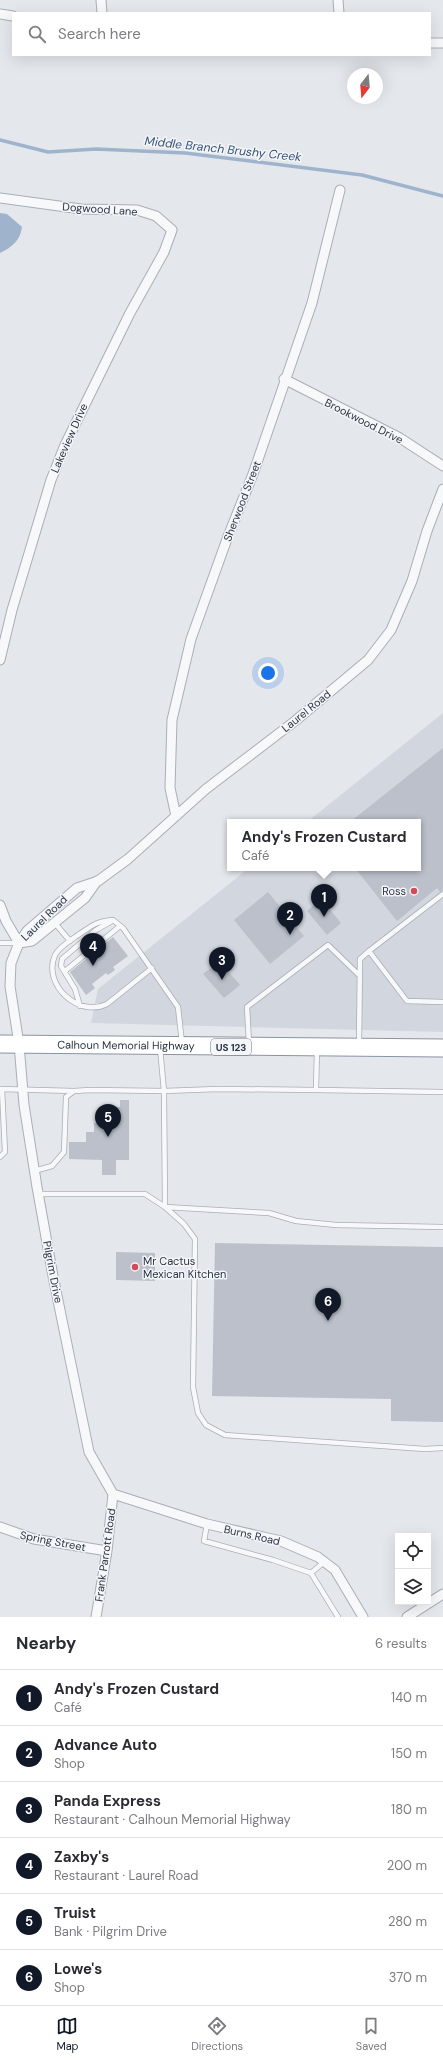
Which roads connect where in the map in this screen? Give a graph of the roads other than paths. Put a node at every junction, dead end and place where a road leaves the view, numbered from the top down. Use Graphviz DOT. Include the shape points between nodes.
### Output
graph roads {
  1 [pos="101,0"];
  2 [pos="338,0"];
  3 [pos="102,12"];
  4 [pos="339,12"];
  5 [pos="0,14"];
  6 [pos="12,16"];
  7 [pos="431,43"];
  8 [pos="443,43"];
  9 [pos="340,190"];
  10 [pos="0,198"];
  11 [pos="172,230"];
  12 [pos="284,379"];
  13 [pos="443,466"];
  14 [pos="443,489"];
  15 [pos="0,660"];
  16 [pos="176,816"];
  17 [pos="98,881"];
  18 [pos="443,894"];
  19 [pos="0,904"];
  20 [pos="113,920"];
  21 [pos="54,922"];
  22 [pos="120,926"];
  23 [pos="70,941"];
  24 [pos="0,943"];
  25 [pos="19,943"];
  26 [pos="369,951"];
  27 [pos="152,968"];
  28 [pos="65,971"];
  29 [pos="359,975"];
  30 [pos="443,1002"];
  31 [pos="80,1006"];
  32 [pos="0,1044"];
  33 [pos="19,1044"];
  34 [pos="160,1046"];
  35 [pos="182,1047"];
  36 [pos="249,1047"];
  37 [pos="317,1048"];
  38 [pos="359,1048"];
  39 [pos="443,1048"];
  40 [pos="1,1089"];
  41 [pos="23,1090"];
  42 [pos="316,1090"];
  43 [pos="74,1091"];
  44 [pos="164,1091"];
  45 [pos="443,1092"];
  46 [pos="0,1157"];
  47 [pos="34,1171"];
  48 [pos="38,1194"];
  49 [pos="165,1207"];
  50 [pos="443,1227"];
  51 [pos="443,1448"];
  52 [pos="113,1494"];
  53 [pos="207,1524"];
  54 [pos="0,1527"];
  55 [pos="107,1551"];
  56 [pos="324,1562"];
  57 [pos="311,1573"];
  58 [pos="443,1594"];
  59 [pos="96,1617"];
  60 [pos="338,1617"];
  61 [pos="363,1617"];
  62 [pos="407,1617"];
  1 -- 3 [label="street"];
  2 -- 4 [label="street"];
  5 -- 6 [label="street"];
  7 -- 8 [label="street"];
  9 -- 12 [label="street, Sherwood Street" via="312,303"];
  10 -- 11 [label="street, Dogwood Lane" via="82,209 137,210 156,216"];
  11 -- 15 [label="street, Lakeview Drive" via="164,252 130,313 62,452 16,596"];
  12 -- 13 [label="street, Brookwood Drive" via="400,438"];
  12 -- 16 [label="street, Sherwood Street" via="253,474 226,539 191,639 179,685 172,720 170,749 170,788"];
  14 -- 16 [label="street, Laurel Road" via="412,581 391,630 368,660 295,721 206,789"];
  16 -- 17 [label="street, Laurel Road" via="128,859"];
  17 -- 21 [label="street, Laurel Road" via="85,898"];
  17 -- 25 [label="street, Laurel Road" via="77,888 27,931"];
  18 -- 26 [label="lane"];
  19 -- 25 [label="street" via="6,921"];
  20 -- 22 [label="lane"];
  20 -- 23 [label="lane" via="99,920"];
  20 -- 28 [label="lane" via="96,930 62,959 61,966"];
  21 -- 23 [label="lane"];
  21 -- 25 [label="street, Laurel Road" via="32,941"];
  22 -- 27 [label="lane"];
  22 -- 28 [label="lane"];
  23 -- 31 [label="lane" via="56,953 51,968 57,986"];
  24 -- 25 [label="lane"];
  25 -- 33 [label="street" via="11,963 10,986"];
  26 -- 29 [label="lane" via="360,959"];
  26 -- 30 [label="lane" via="407,1001"];
  27 -- 31 [label="lane" via="100,1008"];
  27 -- 35 [label="lane" via="178,1007"];
  28 -- 31 [label="lane" via="75,989"];
  29 -- 36 [label="lane" via="328,945 247,1007"];
  29 -- 38 [label="lane"];
  32 -- 33 [label="highway, Calhoun Memorial Highway / US 123"];
  33 -- 34 [label="highway, Calhoun Memorial Highway / US 123"];
  33 -- 41 [label="street, Pilgrim Drive"];
  34 -- 35 [label="highway, Calhoun Memorial Highway / US 123"];
  34 -- 44 [label="lane"];
  35 -- 36 [label="highway, Calhoun Memorial Highway / US 123"];
  36 -- 37 [label="highway, Calhoun Memorial Highway / US 123"];
  37 -- 38 [label="highway, Calhoun Memorial Highway / US 123"];
  37 -- 42 [label="lane"];
  38 -- 39 [label="highway, Calhoun Memorial Highway / US 123"];
  40 -- 41 [label="lane"];
  40 -- 46 [label="lane" via="5,1152"];
  41 -- 43 [label="lane"];
  41 -- 47 [label="street, Pilgrim Drive"];
  42 -- 44 [label="lane"];
  42 -- 45 [label="lane"];
  43 -- 44 [label="lane"];
  43 -- 47 [label="lane" via="66,1097 64,1152 52,1166"];
  44 -- 49 [label="lane"];
  47 -- 48 [label="street, Pilgrim Drive"];
  48 -- 49 [label="lane" via="145,1194"];
  48 -- 52 [label="street, Pilgrim Drive" via="89,1452"];
  49 -- 50 [label="lane" via="268,1213 296,1222 336,1226"];
  49 -- 51 [label="lane" via="184,1224 195,1239 193,1387 198,1413 206,1424 225,1434"];
  52 -- 53 [label="street, Burns Road"];
  52 -- 55 [label="street, Frank Parrott Road"];
  53 -- 56 [label="street, Burns Road" via="281,1541"];
  53 -- 57 [label="lane" via="204,1541"];
  54 -- 55 [label="street, Spring Street" via="34,1540"];
  55 -- 59 [label="street, Frank Parrott Road"];
  56 -- 57 [label="lane"];
  56 -- 61 [label="street, Burns Road" via="335,1570"];
  57 -- 60 [label="lane"];
  58 -- 62 [label="street"];
}
